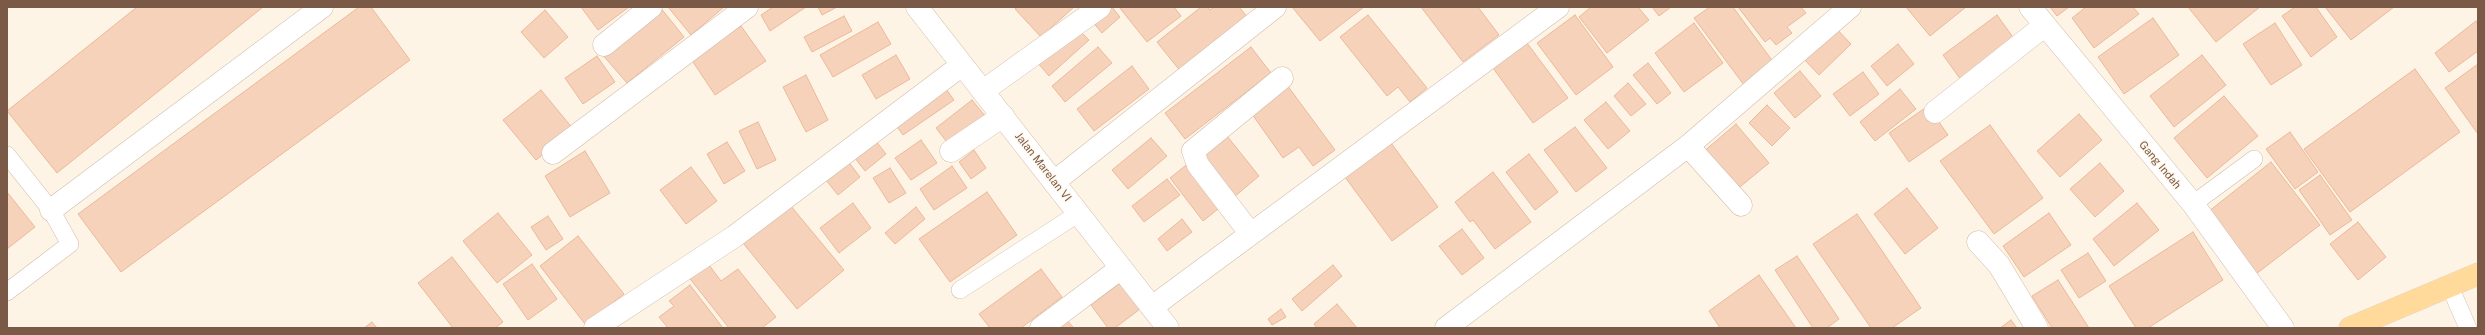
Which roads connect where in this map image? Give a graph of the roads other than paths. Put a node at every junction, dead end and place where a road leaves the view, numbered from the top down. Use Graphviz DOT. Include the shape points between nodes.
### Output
graph roads {
  1 [pos="322,7"];
  2 [pos="651,7"];
  3 [pos="747,7"];
  4 [pos="917,7"];
  5 [pos="1100,7"];
  6 [pos="1275,7"];
  7 [pos="1558,7"];
  8 [pos="1850,7"];
  9 [pos="2030,7"];
  10 [pos="2044,26"];
  11 [pos="604,44"];
  12 [pos="962,65"];
  13 [pos="1282,78"];
  14 [pos="983,91"];
  15 [pos="1935,112"];
  16 [pos="1003,116"];
  17 [pos="1688,146"];
  18 [pos="951,151"];
  19 [pos="553,153"];
  20 [pos="7,155"];
  21 [pos="2254,159"];
  22 [pos="1054,182"];
  23 [pos="2193,204"];
  24 [pos="1741,205"];
  25 [pos="51,210"];
  26 [pos="1079,213"];
  27 [pos="1250,233"];
  28 [pos="1978,242"];
  29 [pos="1121,268"];
  30 [pos="2478,274"];
  31 [pos="2450,287"];
  32 [pos="960,290"];
  33 [pos="7,292"];
  34 [pos="1152,307"];
  35 [pos="595,328"];
  36 [pos="1041,328"];
  37 [pos="1168,328"];
  38 [pos="1446,328"];
  39 [pos="2037,328"];
  40 [pos="2283,328"];
  41 [pos="2350,328"];
  42 [pos="2468,328"];
  1 -- 25 [label="street"];
  2 -- 11 [label="street"];
  3 -- 19 [label="street"];
  4 -- 12 [label="street, Jalan Marelan VI"];
  5 -- 14 [label="street"];
  6 -- 22 [label="street"];
  7 -- 27 [label="street"];
  8 -- 17 [label="street"];
  9 -- 10 [label="street, Gang Indah"];
  10 -- 15 [label="street"];
  10 -- 23 [label="street, Gang Indah"];
  12 -- 14 [label="street, Jalan Marelan VI"];
  12 -- 35 [label="street" via="735,236"];
  13 -- 27 [label="street" via="1193,151 1198,165"];
  14 -- 16 [label="street, Jalan Marelan VI"];
  16 -- 18 [label="street"];
  16 -- 22 [label="street, Jalan Marelan VI"];
  17 -- 24 [label="street"];
  17 -- 38 [label="street"];
  20 -- 25 [label="lane"];
  21 -- 23 [label="lane"];
  22 -- 26 [label="street, Jalan Marelan VI"];
  23 -- 40 [label="street, Gang Indah"];
  25 -- 33 [label="lane" via="70,244"];
  26 -- 29 [label="street, Jalan Marelan VI"];
  26 -- 32 [label="lane"];
  27 -- 34 [label="street"];
  28 -- 39 [label="street" via="1999,265"];
  29 -- 34 [label="street, Jalan Marelan VI"];
  29 -- 36 [label="street"];
  30 -- 31 [label="main road"];
  31 -- 41 [label="main road"];
  31 -- 42 [label="lane"];
  34 -- 37 [label="street, Jalan Marelan VI"];
}
